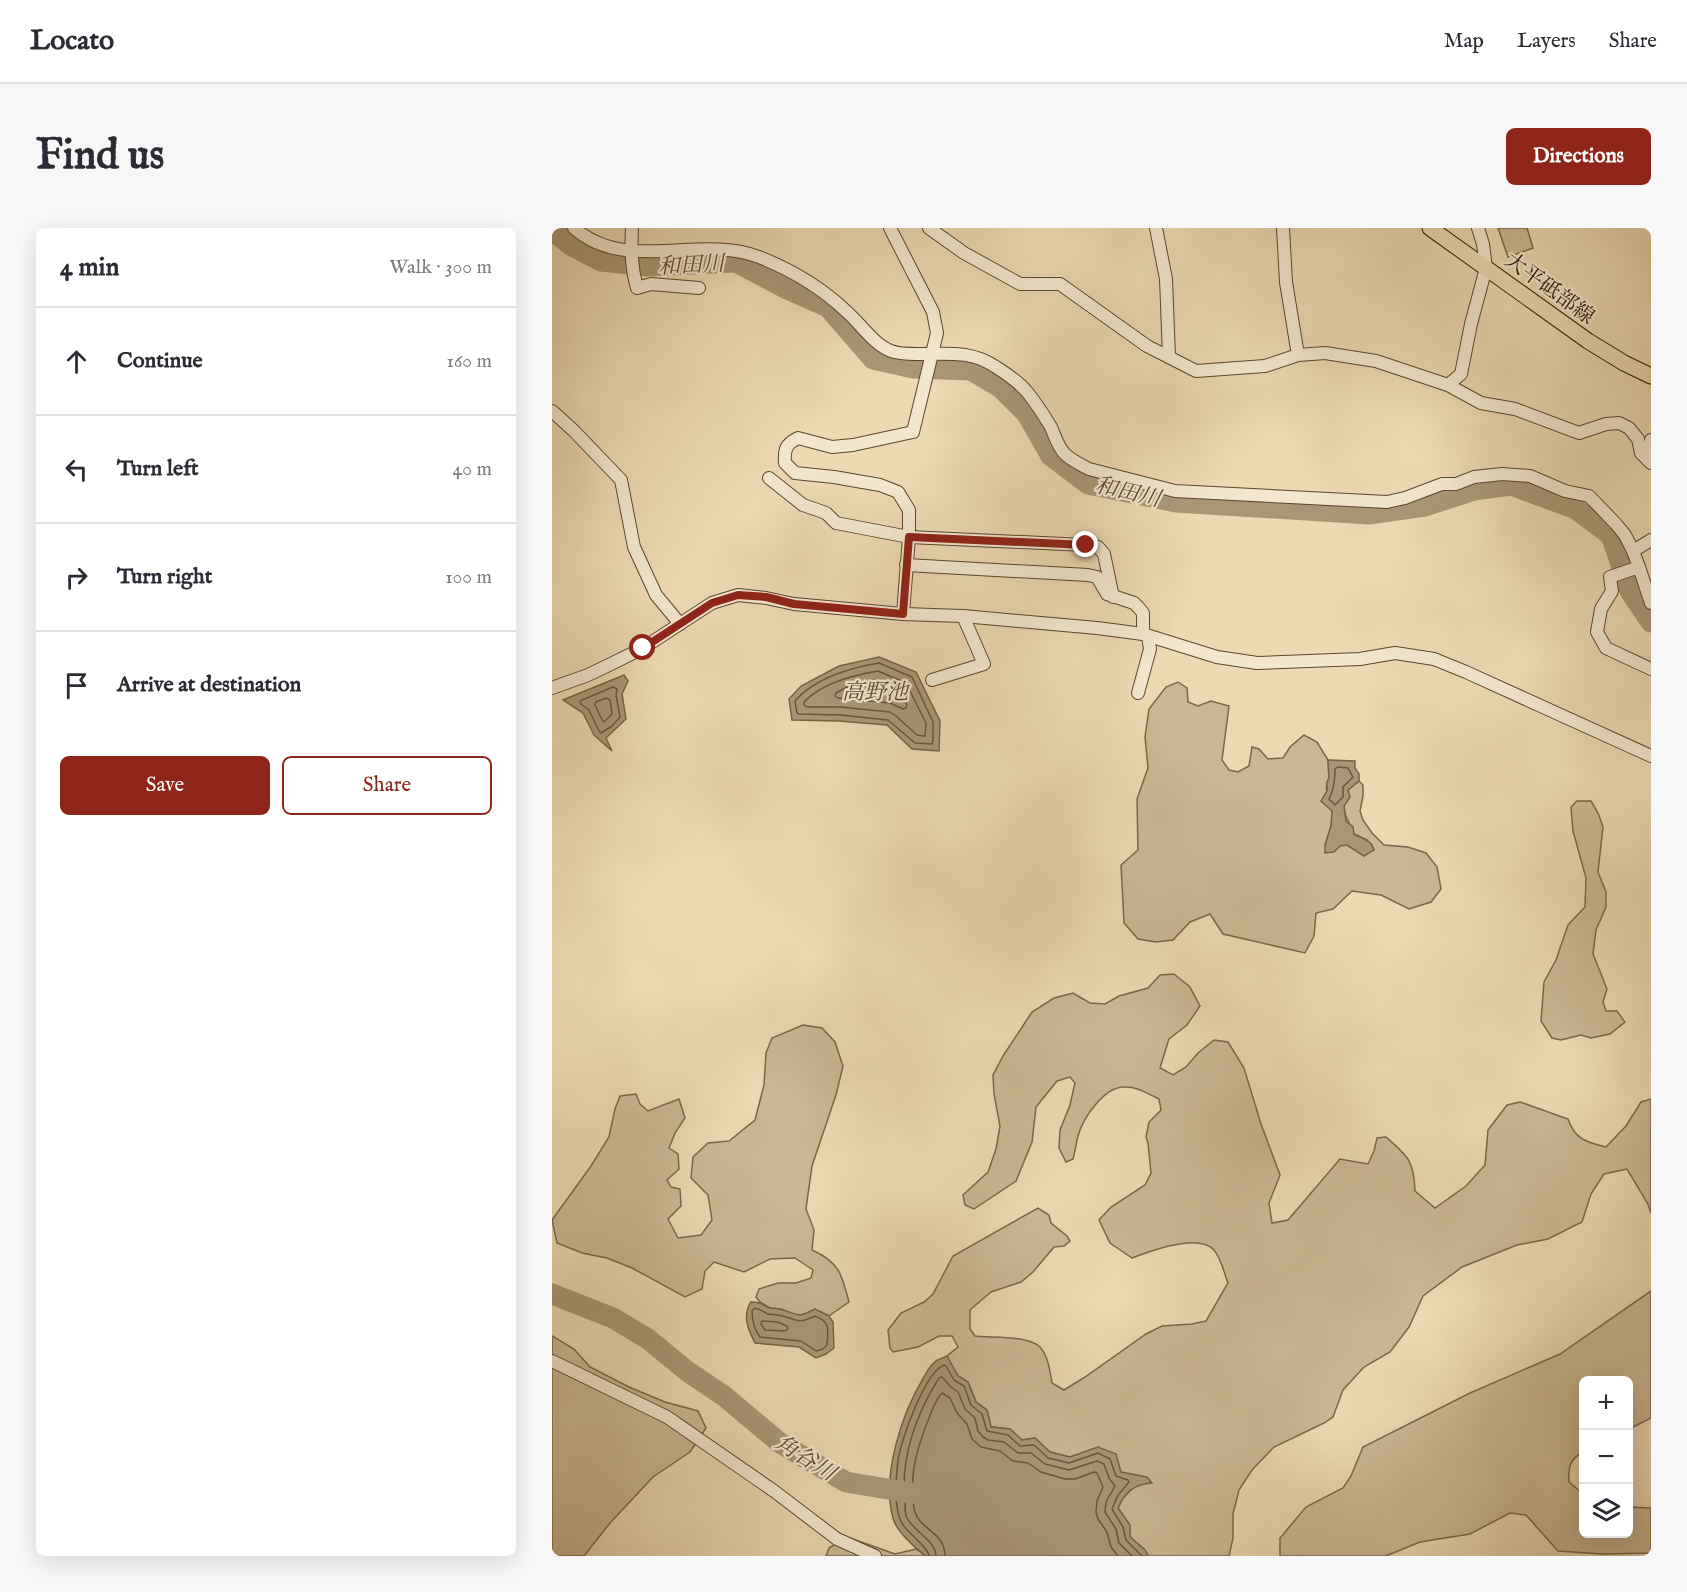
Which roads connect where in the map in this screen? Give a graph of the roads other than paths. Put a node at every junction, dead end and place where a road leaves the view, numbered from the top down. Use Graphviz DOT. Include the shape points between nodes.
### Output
graph roads {
  1 [pos="574,228"];
  2 [pos="632,228"];
  3 [pos="890,228"];
  4 [pos="929,228"];
  5 [pos="1156,228"];
  6 [pos="1283,228"];
  7 [pos="1430,228"];
  8 [pos="1478,228"];
  9 [pos="631,250"];
  10 [pos="1486,268"];
  11 [pos="699,288"];
  12 [pos="1298,355"];
  13 [pos="932,357"];
  14 [pos="1169,357"];
  15 [pos="1651,376"];
  16 [pos="1448,385"];
  17 [pos="552,411"];
  18 [pos="1651,440"];
  19 [pos="1649,462"];
  20 [pos="769,478"];
  21 [pos="909,537"];
  22 [pos="1651,540"];
  23 [pos="1633,551"];
  24 [pos="906,565"];
  25 [pos="1639,567"];
  26 [pos="1113,597"];
  27 [pos="1651,603"];
  28 [pos="903,614"];
  29 [pos="963,616"];
  30 [pos="680,624"];
  31 [pos="1146,635"];
  32 [pos="1651,669"];
  33 [pos="932,680"];
  34 [pos="552,688"];
  35 [pos="1138,693"];
  36 [pos="1651,756"];
  37 [pos="552,1361"];
  38 [pos="876,1556"];
  1 -- 9 [label="street" via="594,241"];
  2 -- 9 [label="street"];
  3 -- 13 [label="street" via="933,312 937,333"];
  4 -- 14 [label="street" via="1020,284 1060,284 1147,346"];
  5 -- 14 [label="street" via="1166,279"];
  6 -- 12 [label="street" via="1286,282"];
  7 -- 10 [label="main road, 大平砥部線"];
  8 -- 10 [label="street"];
  9 -- 11 [label="street" via="637,288 651,284"];
  9 -- 13 [label="street" via="735,251 756,256 811,282 892,352"];
  10 -- 15 [label="main road, 大平砥部線" via="1588,341"];
  10 -- 16 [label="street" via="1461,374"];
  12 -- 14 [label="street" via="1265,366 1196,370"];
  12 -- 16 [label="street" via="1325,353 1376,361"];
  13 -- 21 [label="street" via="914,432 832,447 798,438 784,451 785,463 795,473 880,485 898,492 909,510"];
  13 -- 23 [label="street" via="979,357 997,368 1028,393 1065,454 1089,469 1175,491 1387,502 1474,477 1530,476 1564,491 1589,496 1625,535"];
  16 -- 19 [label="street" via="1481,403 1515,409 1579,433 1619,423 1638,439 1641,453"];
  17 -- 30 [label="street" via="621,480 634,547 656,595"];
  18 -- 19 [label="street"];
  20 -- 21 [label="street" via="803,505 826,513 836,522"];
  21 -- 24 [label="street"];
  21 -- 26 [label="street" via="1098,547 1104,555"];
  22 -- 23 [label="street"];
  23 -- 25 [label="street"];
  24 -- 26 [label="street" via="1088,575 1097,577"];
  24 -- 28 [label="street"];
  25 -- 27 [label="street"];
  25 -- 32 [label="street" via="1610,577 1612,591 1601,609 1597,632 1606,648"];
  26 -- 31 [label="street" via="1139,608"];
  28 -- 29 [label="street"];
  28 -- 30 [label="street" via="738,595 712,603"];
  29 -- 31 [label="street"];
  29 -- 33 [label="street" via="984,664"];
  30 -- 34 [label="street" via="615,662"];
  31 -- 35 [label="street" via="1150,649"];
  31 -- 36 [label="street" via="1217,657 1257,663 1395,654 1434,660"];
  37 -- 38 [label="street" via="667,1417 837,1539"];
}
